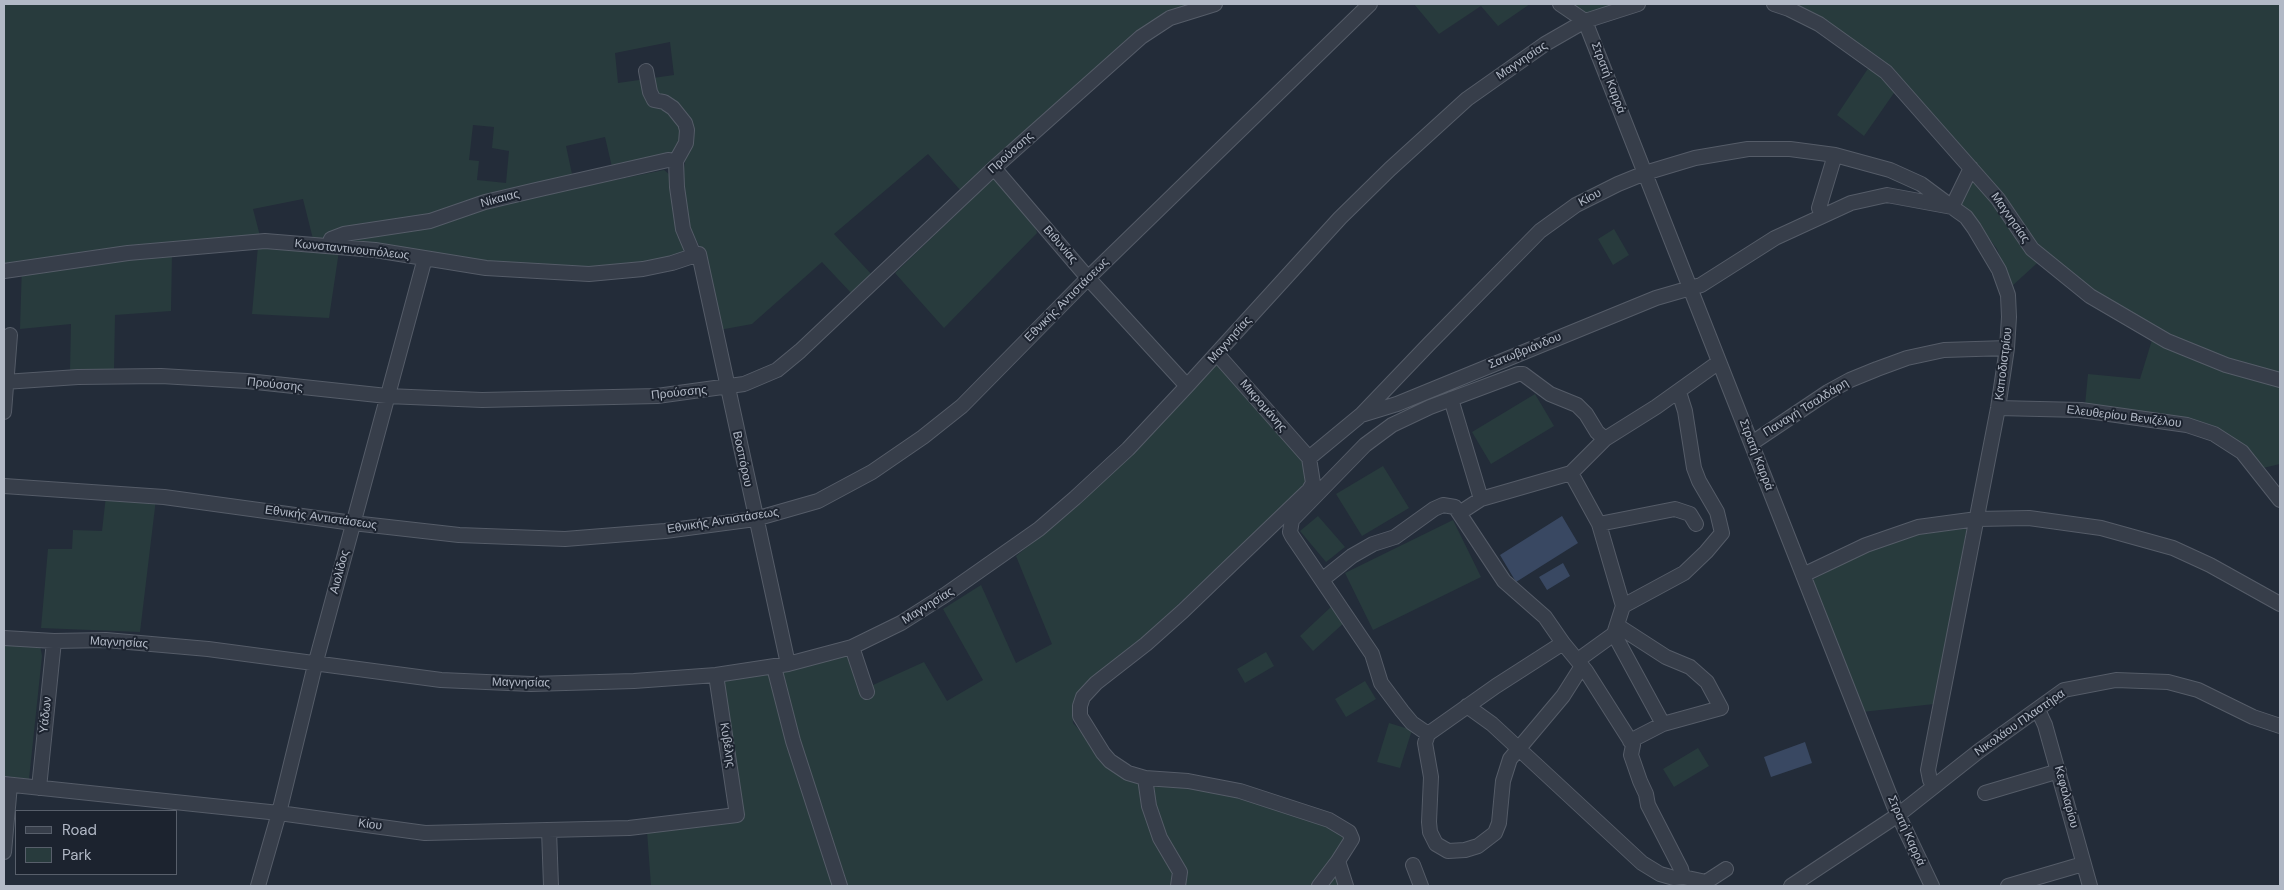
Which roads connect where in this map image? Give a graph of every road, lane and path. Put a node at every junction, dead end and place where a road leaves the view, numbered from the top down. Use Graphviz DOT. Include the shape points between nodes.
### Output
graph roads {
  1 [pos="1215,4"];
  2 [pos="1370,4"];
  3 [pos="1560,4"];
  4 [pos="1638,4"];
  5 [pos="1774,4"];
  6 [pos="1586,21"];
  7 [pos="646,71"];
  8 [pos="1835,155"];
  9 [pos="676,161"];
  10 [pos="994,168"];
  11 [pos="1971,168"];
  12 [pos="1645,173"];
  13 [pos="1952,207"];
  14 [pos="1822,216"];
  15 [pos="328,245"];
  16 [pos="696,255"];
  17 [pos="425,258"];
  18 [pos="4,271"];
  19 [pos="1088,278"];
  20 [pos="1690,288"];
  21 [pos="10,335"];
  22 [pos="2008,348"];
  23 [pos="1218,354"];
  24 [pos="1720,362"];
  25 [pos="2280,380"];
  26 [pos="5,382"];
  27 [pos="1187,386"];
  28 [pos="726,387"];
  29 [pos="1679,392"];
  30 [pos="388,396"];
  31 [pos="1451,399"];
  32 [pos="1998,408"];
  33 [pos="4,412"];
  34 [pos="1361,416"];
  35 [pos="1605,439"];
  36 [pos="1752,443"];
  37 [pos="1309,458"];
  38 [pos="1571,473"];
  39 [pos="4,486"];
  40 [pos="1482,499"];
  41 [pos="2280,500"];
  42 [pos="1461,512"];
  43 [pos="755,519"];
  44 [pos="1977,519"];
  45 [pos="353,523"];
  46 [pos="1599,524"];
  47 [pos="1696,524"];
  48 [pos="1804,575"];
  49 [pos="1322,580"];
  50 [pos="2280,604"];
  51 [pos="1623,606"];
  52 [pos="1616,630"];
  53 [pos="4,638"];
  54 [pos="54,641"];
  55 [pos="1563,643"];
  56 [pos="852,647"];
  57 [pos="1580,663"];
  58 [pos="315,665"];
  59 [pos="781,665"];
  60 [pos="716,675"];
  61 [pos="867,692"];
  62 [pos="1466,706"];
  63 [pos="2038,710"];
  64 [pos="1663,724"];
  65 [pos="2280,726"];
  66 [pos="1428,734"];
  67 [pos="1630,741"];
  68 [pos="1517,749"];
  69 [pos="2059,771"];
  70 [pos="1146,778"];
  71 [pos="7,785"];
  72 [pos="1934,786"];
  73 [pos="39,788"];
  74 [pos="1985,793"];
  75 [pos="279,813"];
  76 [pos="737,815"];
  77 [pos="1898,815"];
  78 [pos="549,830"];
  79 [pos="4,852"];
  80 [pos="1338,861"];
  81 [pos="1413,864"];
  82 [pos="2083,864"];
  83 [pos="1726,869"];
  84 [pos="1683,877"];
  85 [pos="258,886"];
  86 [pos="551,886"];
  87 [pos="840,886"];
  88 [pos="1178,886"];
  89 [pos="1319,886"];
  90 [pos="1346,886"];
  91 [pos="1421,886"];
  92 [pos="1791,886"];
  93 [pos="1932,886"];
  94 [pos="2008,886"];
  95 [pos="2090,886"];
  1 -- 10 [label="street, Προύσσης" via="1170,18 1141,37"];
  2 -- 19 [label="street, Εθνικής Αντιστάσεως"];
  3 -- 6 [label="street"];
  4 -- 6 [label="street, Μαγνησίας"];
  5 -- 11 [label="street, Μαγνησίας" via="1819,24 1886,72"];
  6 -- 12 [label="street, Στρατή Καρρά"];
  6 -- 23 [label="street, Μαγνησίας" via="1522,59 1434,128 1340,218"];
  7 -- 9 [label="street" via="654,100 673,108 685,123 687,136"];
  8 -- 12 [label="street, Κίου" via="1790,149 1748,149 1695,158"];
  8 -- 13 [label="street, Κίου" via="1902,174 1922,184"];
  8 -- 14 [label="street" via="1819,208"];
  9 -- 15 [label="street, Νίκαιας" via="668,160 485,202 430,221 344,234 331,239"];
  9 -- 16 [label="street, Βοσπόρου" via="683,229"];
  10 -- 19 [label="street, Βιθυνίας"];
  10 -- 28 [label="street, Προύσσης" via="784,364 767,376"];
  11 -- 13 [label="street"];
  11 -- 25 [label="street, Μαγνησίας" via="1998,199 2038,256 2090,296 2167,341 2226,365"];
  12 -- 20 [label="street, Στρατή Καρρά"];
  12 -- 34 [label="street, Κίου" via="1589,198 1540,231"];
  13 -- 14 [label="street" via="1887,195 1862,200"];
  13 -- 22 [label="street, Καποδιστρίου" via="1974,228 2004,283 2010,317"];
  14 -- 20 [label="street" via="1765,244 1708,282"];
  15 -- 17 [label="street, Κωνσταντινουπόλεως"];
  15 -- 18 [label="street, Κωνσταντινουπόλεως" via="265,241 193,246"];
  16 -- 17 [label="street, Κωνσταντινουπόλεως" via="643,269 589,274 486,268"];
  16 -- 28 [label="street, Βοσπόρου"];
  17 -- 30 [label="street, Αιολίδος"];
  19 -- 27 [label="street, Βιθυνίας"];
  19 -- 43 [label="street, Εθνικής Αντιστάσεως" via="962,406 923,437 872,472 818,502"];
  20 -- 24 [label="street, Στρατή Καρρά"];
  20 -- 34 [label="street, Σατωβριάνδου" via="1656,298"];
  21 -- 26 [label="street"];
  22 -- 32 [label="street, Καποδιστρίου"];
  22 -- 36 [label="street, Παναγή Τσαλδάρη" via="1944,350 1884,366 1828,392"];
  23 -- 27 [label="street, Μαγνησίας"];
  23 -- 37 [label="street, Μικρομάνης"];
  24 -- 29 [label="street"];
  24 -- 36 [label="street, Στρατή Καρρά"];
  26 -- 30 [label="street, Προύσσης" via="161,376"];
  26 -- 33 [label="street"];
  27 -- 56 [label="street, Μαγνησίας" via="1109,468 1039,528 916,615"];
  28 -- 30 [label="street, Προύσσης" via="657,396 598,398 482,400"];
  28 -- 43 [label="street, Βοσπόρου"];
  29 -- 35 [label="street"];
  29 -- 51 [label="street" via="1694,468 1717,512 1722,533 1684,573"];
  30 -- 45 [label="street, Αιολίδος"];
  31 -- 35 [label="street" via="1523,374 1550,394 1577,406"];
  31 -- 40 [label="street"];
  31 -- 49 [label="street" via="1405,418 1365,445 1292,520 1290,532"];
  32 -- 41 [label="street, Ελευθερίου Βενιζέλου" via="2081,410 2187,425 2214,434 2242,452"];
  32 -- 44 [label="street, Καποδιστρίου"];
  34 -- 37 [label="street, Κίου"];
  35 -- 38 [label="street"];
  36 -- 48 [label="street, Στρατή Καρρά"];
  37 -- 70 [label="street" via="1313,472 1309,490 1183,611 1083,698 1080,716 1103,753 1128,773"];
  38 -- 40 [label="street"];
  38 -- 46 [label="street"];
  39 -- 45 [label="street, Εθνικής Αντιστάσεως" via="164,497"];
  40 -- 42 [label="street"];
  42 -- 49 [label="street" via="1449,505 1434,509 1395,537 1352,556"];
  42 -- 55 [label="street" via="1496,570 1512,589 1545,617"];
  43 -- 45 [label="street, Εθνικής Αντιστάσεως" via="665,531 565,539 459,535"];
  43 -- 59 [label="street, Βοσπόρου"];
  44 -- 48 [label="street" via="1918,526"];
  44 -- 50 [label="street" via="2029,518 2070,522 2145,540 2173,548 2210,565"];
  44 -- 72 [label="street, Καποδιστρίου" via="1928,770"];
  45 -- 58 [label="street, Αιολίδος"];
  46 -- 47 [label="street" via="1675,509 1690,514"];
  46 -- 51 [label="street"];
  48 -- 77 [label="street, Στρατή Καρρά"];
  49 -- 66 [label="street" via="1372,654 1381,683 1392,700 1412,723"];
  51 -- 52 [label="street"];
  52 -- 57 [label="street"];
  52 -- 64 [label="street"];
  52 -- 64 [label="street" via="1690,667 1707,682 1721,708"];
  53 -- 54 [label="street, Μαγνησίας"];
  54 -- 58 [label="street, Μαγνησίας" via="116,641"];
  54 -- 73 [label="street, Υάδων"];
  55 -- 57 [label="street"];
  55 -- 62 [label="street"];
  56 -- 59 [label="street, Μαγνησίας"];
  56 -- 61 [label="street"];
  57 -- 67 [label="street"];
  57 -- 68 [label="street" via="1563,696"];
  58 -- 60 [label="street, Μαγνησίας" via="441,680 530,684"];
  58 -- 75 [label="street, Αιολίδος"];
  59 -- 60 [label="street, Μαγνησίας"];
  59 -- 87 [label="street, Βοσπόρου" via="793,741"];
  60 -- 76 [label="street, Κυβέλης"];
  62 -- 66 [label="street"];
  62 -- 68 [label="street" via="1492,724"];
  63 -- 65 [label="street, Νικολάου Πλαστήρα" via="2058,693 2070,688 2106,681 2152,680 2198,690 2253,717"];
  63 -- 69 [label="street, Κεφαλαρίου" via="2046,725"];
  63 -- 72 [label="street, Νικολάου Πλαστήρα"];
  64 -- 67 [label="street"];
  66 -- 68 [label="street" via="1425,743 1431,777 1430,832 1436,844 1448,850 1478,846 1495,833 1503,781"];
  67 -- 84 [label="street" via="1633,746 1631,754 1648,805"];
  68 -- 84 [label="street" via="1642,863 1660,874"];
  69 -- 74 [label="street"];
  69 -- 82 [label="street, Κεφαλαρίου"];
  70 -- 80 [label="street" via="1188,781 1240,791 1329,820 1352,836"];
  70 -- 88 [label="street" via="1149,806 1160,838 1180,872"];
  71 -- 73 [label="street, Κίου"];
  71 -- 79 [label="street"];
  72 -- 77 [label="street, Νικολάου Πλαστήρα"];
  73 -- 75 [label="street, Κίου"];
  75 -- 78 [label="street, Κίου" via="425,833"];
  75 -- 85 [label="street, Αιολίδος"];
  76 -- 78 [label="street, Κίου" via="629,828"];
  77 -- 92 [label="street, Νικολάου Πλαστήρα"];
  77 -- 93 [label="street, Στρατή Καρρά"];
  78 -- 86 [label="street"];
  80 -- 89 [label="street"];
  80 -- 90 [label="street"];
  81 -- 91 [label="street"];
  82 -- 94 [label="street"];
  82 -- 95 [label="street, Κεφαλαρίου"];
  83 -- 84 [label="street" via="1706,882"];
}
